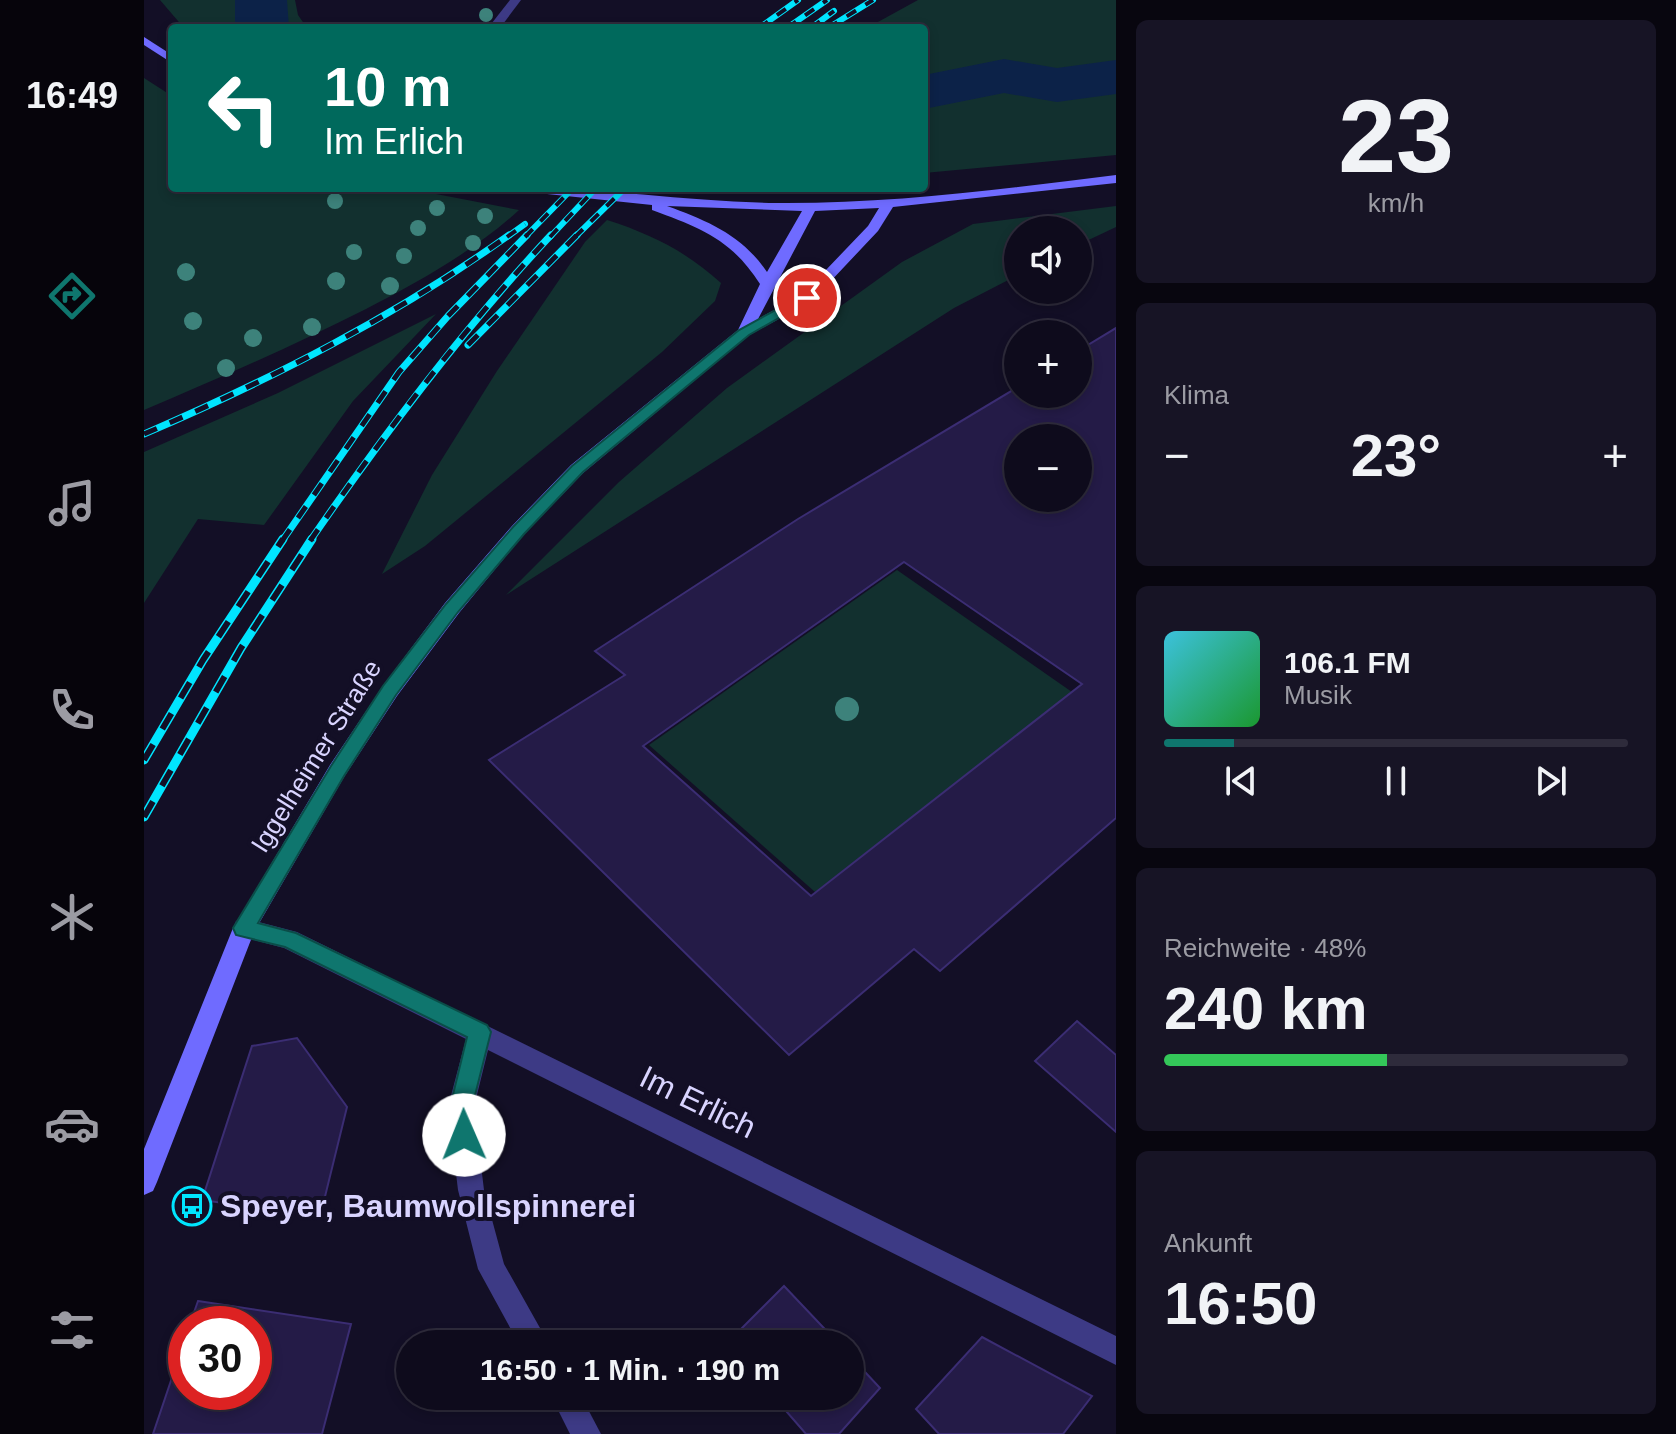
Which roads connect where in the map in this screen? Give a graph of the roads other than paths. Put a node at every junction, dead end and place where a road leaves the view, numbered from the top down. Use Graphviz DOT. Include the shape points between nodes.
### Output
graph roads {
  1 [pos="516,0"];
  2 [pos="497,24"];
  3 [pos="144,40"];
  4 [pos="168,57"];
  5 [pos="1116,179"];
  6 [pos="562,192"];
  7 [pos="638,201"];
  8 [pos="888,204"];
  9 [pos="811,207"];
  10 [pos="767,284"];
  11 [pos="744,332"];
  12 [pos="244,928"];
  13 [pos="480,1032"];
  14 [pos="144,1182"];
  15 [pos="527,1330"];
  16 [pos="1116,1351"];
  17 [pos="573,1410"];
  18 [pos="586,1434"];
  1 -- 2 [label="street"];
  3 -- 4 [label="main road"];
  5 -- 8 [label="main road"];
  6 -- 7 [label="main road"];
  7 -- 9 [label="main road"];
  7 -- 10 [label="main road" via="732,239"];
  8 -- 9 [label="main road"];
  8 -- 11 [label="main road, Iggelheimer Straße" via="873,228 807,298"];
  9 -- 10 [label="main road, Iggelheimer Straße"];
  10 -- 11 [label="main road, Iggelheimer Straße"];
  11 -- 12 [label="main road, Iggelheimer Straße" via="577,469 452,608 345,759"];
  12 -- 13 [label="street, Im Erlich" via="289,939"];
  12 -- 14 [label="main road, Iggelheimer Straße"];
  13 -- 15 [label="street" via="461,1107 471,1190 492,1269"];
  13 -- 16 [label="street, Im Erlich"];
  17 -- 18 [label="street"];
}
